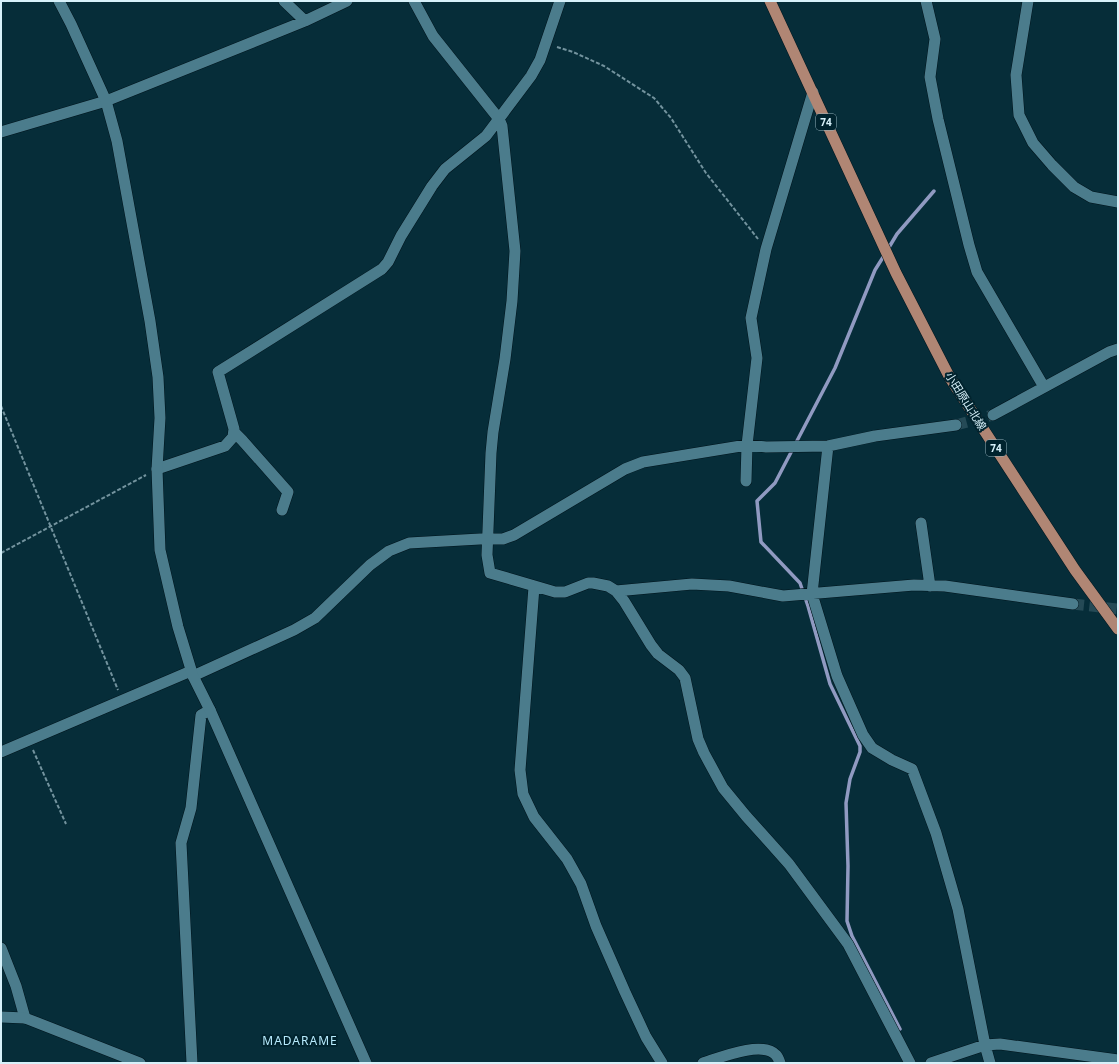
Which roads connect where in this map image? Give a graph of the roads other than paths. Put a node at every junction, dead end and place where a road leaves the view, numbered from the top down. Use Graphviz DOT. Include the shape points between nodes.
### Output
graph roads {
  1 [pos="59,1"];
  2 [pos="284,1"];
  3 [pos="347,1"];
  4 [pos="414,1"];
  5 [pos="560,1"];
  6 [pos="770,1"];
  7 [pos="926,1"];
  8 [pos="1028,1"];
  9 [pos="305,21"];
  10 [pos="813,92"];
  11 [pos="106,101"];
  12 [pos="500,119"];
  13 [pos="1,132"];
  14 [pos="1118,202"];
  15 [pos="1118,349"];
  16 [pos="1044,387"];
  17 [pos="993,415"];
  18 [pos="956,425"];
  19 [pos="234,432"];
  20 [pos="747,445"];
  21 [pos="828,446"];
  22 [pos="157,469"];
  23 [pos="746,481"];
  24 [pos="282,510"];
  25 [pos="921,523"];
  26 [pos="487,539"];
  27 [pos="534,586"];
  28 [pos="930,586"];
  29 [pos="616,591"];
  30 [pos="812,594"];
  31 [pos="1073,604"];
  32 [pos="1118,629"];
  33 [pos="192,673"];
  34 [pos="210,710"];
  35 [pos="1,752"];
  36 [pos="1,948"];
  37 [pos="1,1016"];
  38 [pos="25,1018"];
  39 [pos="985,1045"];
  40 [pos="1118,1060"];
  41 [pos="140,1063"];
  42 [pos="192,1063"];
  43 [pos="366,1063"];
  44 [pos="662,1063"];
  45 [pos="703,1063"];
  46 [pos="780,1063"];
  47 [pos="910,1063"];
  48 [pos="931,1063"];
  49 [pos="990,1063"];
  1 -- 11 [label="street"];
  2 -- 9 [label="street"];
  3 -- 9 [label="street"];
  4 -- 12 [label="street" via="433,36"];
  5 -- 12 [label="street" via="540,60"];
  6 -- 10 [label="main road, 74"];
  7 -- 16 [label="street" via="935,39 930,77 938,119 977,272"];
  8 -- 14 [label="street" via="1016,75 1019,115 1033,143 1074,187 1091,197"];
  9 -- 11 [label="street"];
  10 -- 20 [label="street" via="766,249 751,318 757,358"];
  10 -- 32 [label="main road, 小田原山北線 / 74" via="889,258 950,378 1075,570"];
  11 -- 13 [label="street"];
  11 -- 22 [label="street" via="117,141 158,377 160,411"];
  12 -- 19 [label="street" via="486,136 445,169 382,269 218,372"];
  12 -- 26 [label="street" via="515,251 507,345 491,453"];
  15 -- 16 [label="street"];
  16 -- 17 [label="street"];
  18 -- 21 [label="street" via="875,436"];
  19 -- 22 [label="street" via="225,446"];
  19 -- 24 [label="street" via="288,492"];
  20 -- 21 [label="street"];
  20 -- 23 [label="street"];
  20 -- 26 [label="street" via="643,462 625,469 514,535 503,539"];
  21 -- 30 [label="street"];
  22 -- 33 [label="street" via="160,550"];
  25 -- 28 [label="street"];
  26 -- 27 [label="street" via="490,573"];
  26 -- 33 [label="street" via="409,543 389,550 315,618 294,630"];
  27 -- 29 [label="street" via="565,592 593,583 608,586"];
  27 -- 44 [label="street" via="520,770 523,794 534,817 567,859 581,884 625,992 646,1037"];
  28 -- 30 [label="street" via="914,585"];
  28 -- 31 [label="street"];
  29 -- 30 [label="street" via="692,584 729,586 783,596"];
  29 -- 47 [label="street" via="658,654 685,678 698,739 723,788 789,864 848,944"];
  30 -- 39 [label="street" via="837,676 862,735 872,748 912,769 936,833 958,909"];
  33 -- 34 [label="street"];
  33 -- 35 [label="street"];
  34 -- 42 [label="street" via="201,715 191,808 181,843"];
  34 -- 43 [label="street"];
  36 -- 38 [label="street"];
  37 -- 38 [label="street"];
  38 -- 41 [label="street"];
  39 -- 40 [label="street" via="1000,1044"];
  39 -- 48 [label="street"];
  39 -- 49 [label="street"];
  45 -- 46 [label="street" via="752,1049 770,1050 777,1055"];
}
